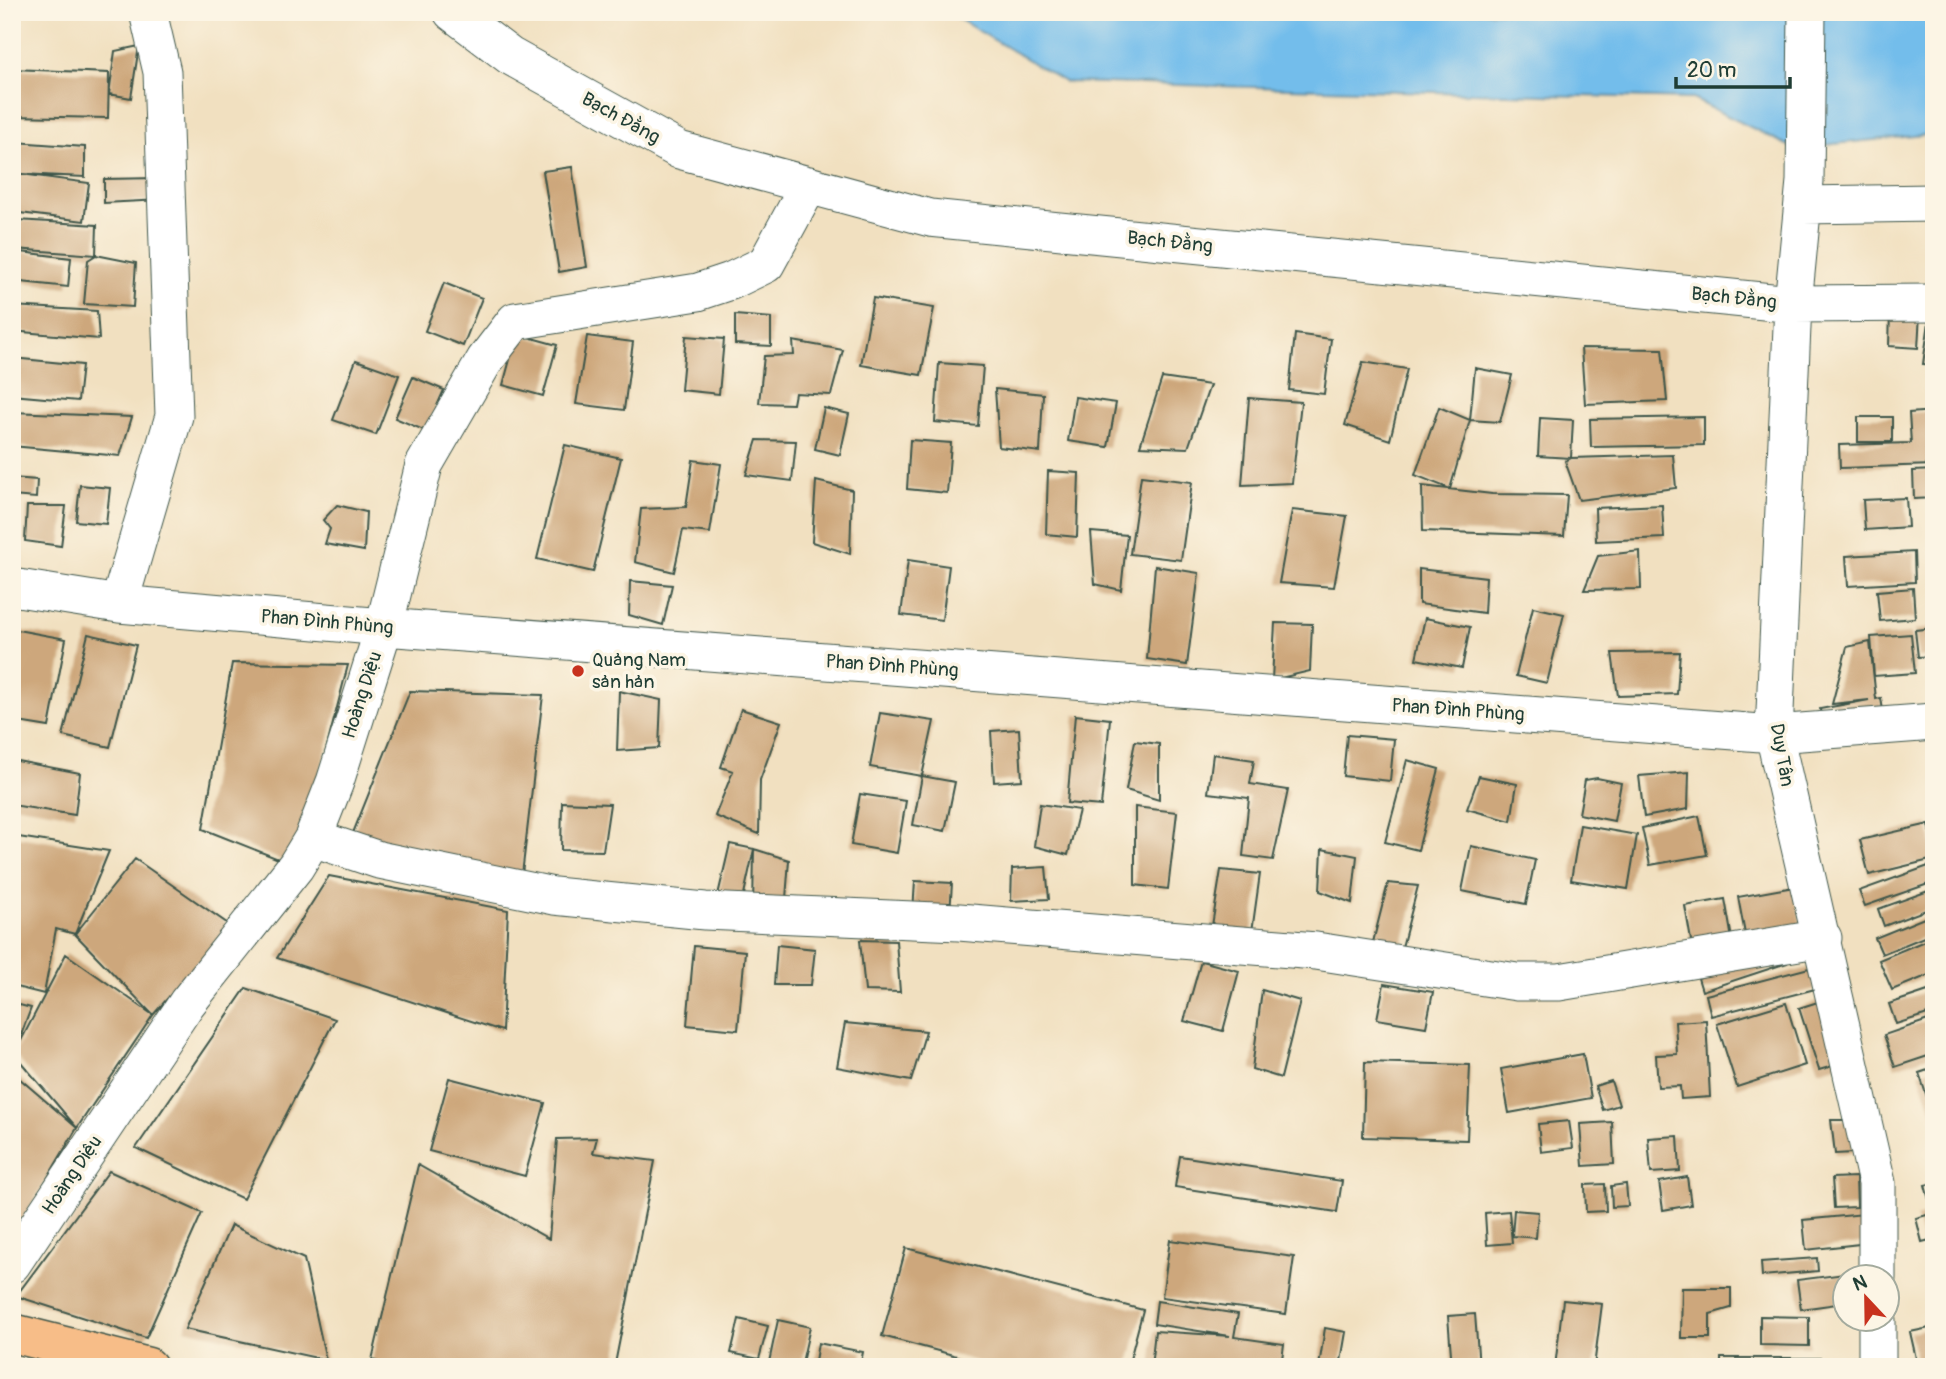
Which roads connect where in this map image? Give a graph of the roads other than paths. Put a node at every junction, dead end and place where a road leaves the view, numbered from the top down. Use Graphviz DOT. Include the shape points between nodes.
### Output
graph roads {
  1 [pos="148,12"];
  2 [pos="452,12"];
  3 [pos="1807,12"];
  4 [pos="809,186"];
  5 [pos="1804,193"];
  6 [pos="1934,203"];
  7 [pos="1934,303"];
  8 [pos="1793,304"];
  9 [pos="12,587"];
  10 [pos="119,604"];
  11 [pos="384,627"];
  12 [pos="1934,722"];
  13 [pos="1774,734"];
  14 [pos="313,838"];
  15 [pos="1823,938"];
  16 [pos="12,1264"];
  17 [pos="1877,1264"];
  18 [pos="12,1332"];
  19 [pos="1877,1334"];
  20 [pos="148,1367"];
  21 [pos="1877,1367"];
  1 -- 10 [label="street" via="162,72 174,416"];
  2 -- 4 [label="street, Bạch Đằng" via="510,56 679,150"];
  3 -- 5 [label="street, Duy Tân"];
  4 -- 8 [label="street, Bạch Đằng" via="930,218"];
  4 -- 11 [label="street, Hoàng Diệu" via="766,264 731,281 698,292 515,321 485,360 425,465"];
  5 -- 6 [label="street"];
  5 -- 8 [label="street, Duy Tân"];
  7 -- 8 [label="street, Bạch Đằng"];
  8 -- 13 [label="street, Duy Tân"];
  9 -- 10 [label="street, Phan Đình Phùng"];
  10 -- 11 [label="street, Phan Đình Phùng"];
  11 -- 13 [label="street, Phan Đình Phùng"];
  11 -- 14 [label="street, Hoàng Diệu"];
  12 -- 13 [label="street, Phan Đình Phùng"];
  13 -- 15 [label="street, Duy Tân"];
  14 -- 15 [label="street" via="379,860 554,897 705,911 959,922 1302,950 1517,982 1559,982"];
  14 -- 16 [label="street, Hoàng Diệu" via="187,1003"];
  15 -- 17 [label="street, Duy Tân" via="1877,1183"];
  18 -- 20 [label="main road"];
  19 -- 21 [label="street"];
}
